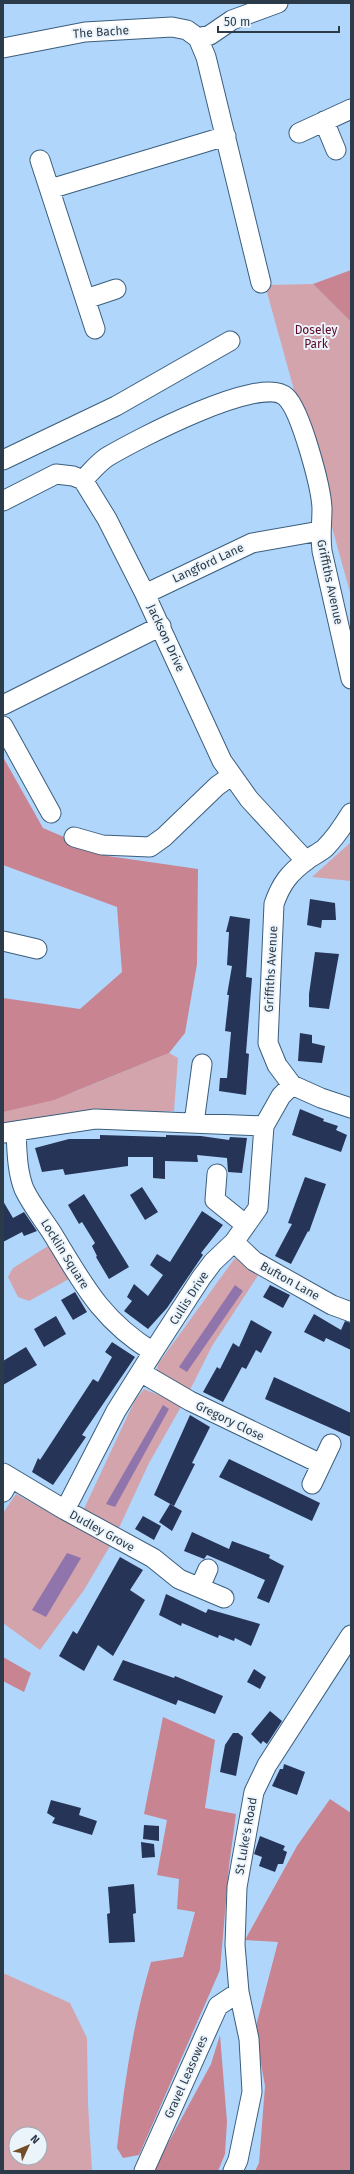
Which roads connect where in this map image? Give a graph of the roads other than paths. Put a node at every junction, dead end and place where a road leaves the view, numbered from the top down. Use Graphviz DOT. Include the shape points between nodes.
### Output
graph roads {
  1 [pos="278,3"];
  2 [pos="198,38"];
  3 [pos="3,48"];
  4 [pos="351,109"];
  5 [pos="324,121"];
  6 [pos="299,133"];
  7 [pos="226,136"];
  8 [pos="336,150"];
  9 [pos="40,160"];
  10 [pos="50,189"];
  11 [pos="261,283"];
  12 [pos="116,289"];
  13 [pos="86,299"];
  14 [pos="95,328"];
  15 [pos="230,341"];
  16 [pos="3,460"];
  17 [pos="83,480"];
  18 [pos="3,501"];
  19 [pos="320,531"];
  20 [pos="145,594"];
  21 [pos="161,626"];
  22 [pos="351,679"];
  23 [pos="3,704"];
  24 [pos="3,726"];
  25 [pos="231,776"];
  26 [pos="51,813"];
  27 [pos="351,813"];
  28 [pos="74,837"];
  29 [pos="306,861"];
  30 [pos="3,940"];
  31 [pos="37,949"];
  32 [pos="202,1064"];
  33 [pos="292,1085"];
  34 [pos="351,1108"];
  35 [pos="194,1123"];
  36 [pos="264,1126"];
  37 [pos="10,1132"];
  38 [pos="217,1174"];
  39 [pos="246,1225"];
  40 [pos="234,1242"];
  41 [pos="351,1312"];
  42 [pos="153,1352"];
  43 [pos="142,1373"];
  44 [pos="331,1444"];
  45 [pos="321,1464"];
  46 [pos="6,1481"];
  47 [pos="312,1484"];
  48 [pos="65,1510"];
  49 [pos="208,1569"];
  50 [pos="200,1587"];
  51 [pos="224,1598"];
  52 [pos="351,1635"];
  53 [pos="239,1992"];
  54 [pos="144,2171"];
  55 [pos="233,2171"];
  1 -- 2 [label="street" via="232,20 210,35"];
  2 -- 3 [label="street, The Bache" via="187,30 172,27 85,32"];
  2 -- 7 [label="street" via="206,57"];
  4 -- 5 [label="street"];
  5 -- 6 [label="street"];
  5 -- 8 [label="street"];
  7 -- 10 [label="street"];
  7 -- 11 [label="street"];
  9 -- 10 [label="street"];
  10 -- 13 [label="street"];
  12 -- 13 [label="street"];
  13 -- 14 [label="street"];
  15 -- 16 [label="street" via="116,406"];
  17 -- 18 [label="street" via="56,474"];
  17 -- 19 [label="street, Griffiths Avenue" via="106,458 205,408 234,398 273,391 282,393 295,410 312,461 322,508"];
  17 -- 20 [label="street, Jackson Drive" via="107,518"];
  19 -- 20 [label="street, Langford Lane" via="252,543"];
  19 -- 22 [label="street, Griffiths Avenue" via="322,551"];
  20 -- 21 [label="street, Jackson Drive"];
  21 -- 23 [label="street"];
  21 -- 25 [label="street, Jackson Drive"];
  24 -- 26 [label="street"];
  25 -- 28 [label="street" via="150,847 102,845"];
  25 -- 29 [label="street, Jackson Drive"];
  27 -- 29 [label="street, Griffiths Avenue" via="339,833"];
  29 -- 33 [label="street, Griffiths Avenue" via="282,883 274,904 268,1043 277,1065"];
  30 -- 31 [label="street"];
  32 -- 35 [label="street"];
  33 -- 34 [label="street, Griffiths Avenue"];
  33 -- 36 [label="street, Cullis Drive" via="281,1096"];
  35 -- 36 [label="street"];
  35 -- 37 [label="street" via="95,1119"];
  36 -- 39 [label="street, Cullis Drive" via="258,1208"];
  37 -- 42 [label="street, Locklin Square" via="25,1189 78,1276 111,1321 132,1339"];
  38 -- 39 [label="street" via="215,1200"];
  39 -- 40 [label="street, Cullis Drive"];
  40 -- 41 [label="street, Bufton Lane" via="253,1260 332,1305"];
  40 -- 42 [label="street, Cullis Drive" via="201,1278"];
  42 -- 43 [label="street, Cullis Drive"];
  43 -- 45 [label="street, Gregory Close" via="190,1401"];
  43 -- 48 [label="street, Cullis Drive" via="116,1411"];
  44 -- 45 [label="street"];
  45 -- 47 [label="street"];
  46 -- 48 [label="street, Dudley Grove"];
  48 -- 50 [label="street, Dudley Grove" via="153,1558 179,1579"];
  49 -- 50 [label="street"];
  50 -- 51 [label="street, Dudley Grove"];
  52 -- 53 [label="street, St Luke's Road" via="267,1765 254,1792 237,1887 235,1945"];
  53 -- 54 [label="street, Gravel Leasowes" via="218,2006"];
  53 -- 55 [label="street, St Luke's Road" via="249,2039 252,2092 238,2160"];
}
